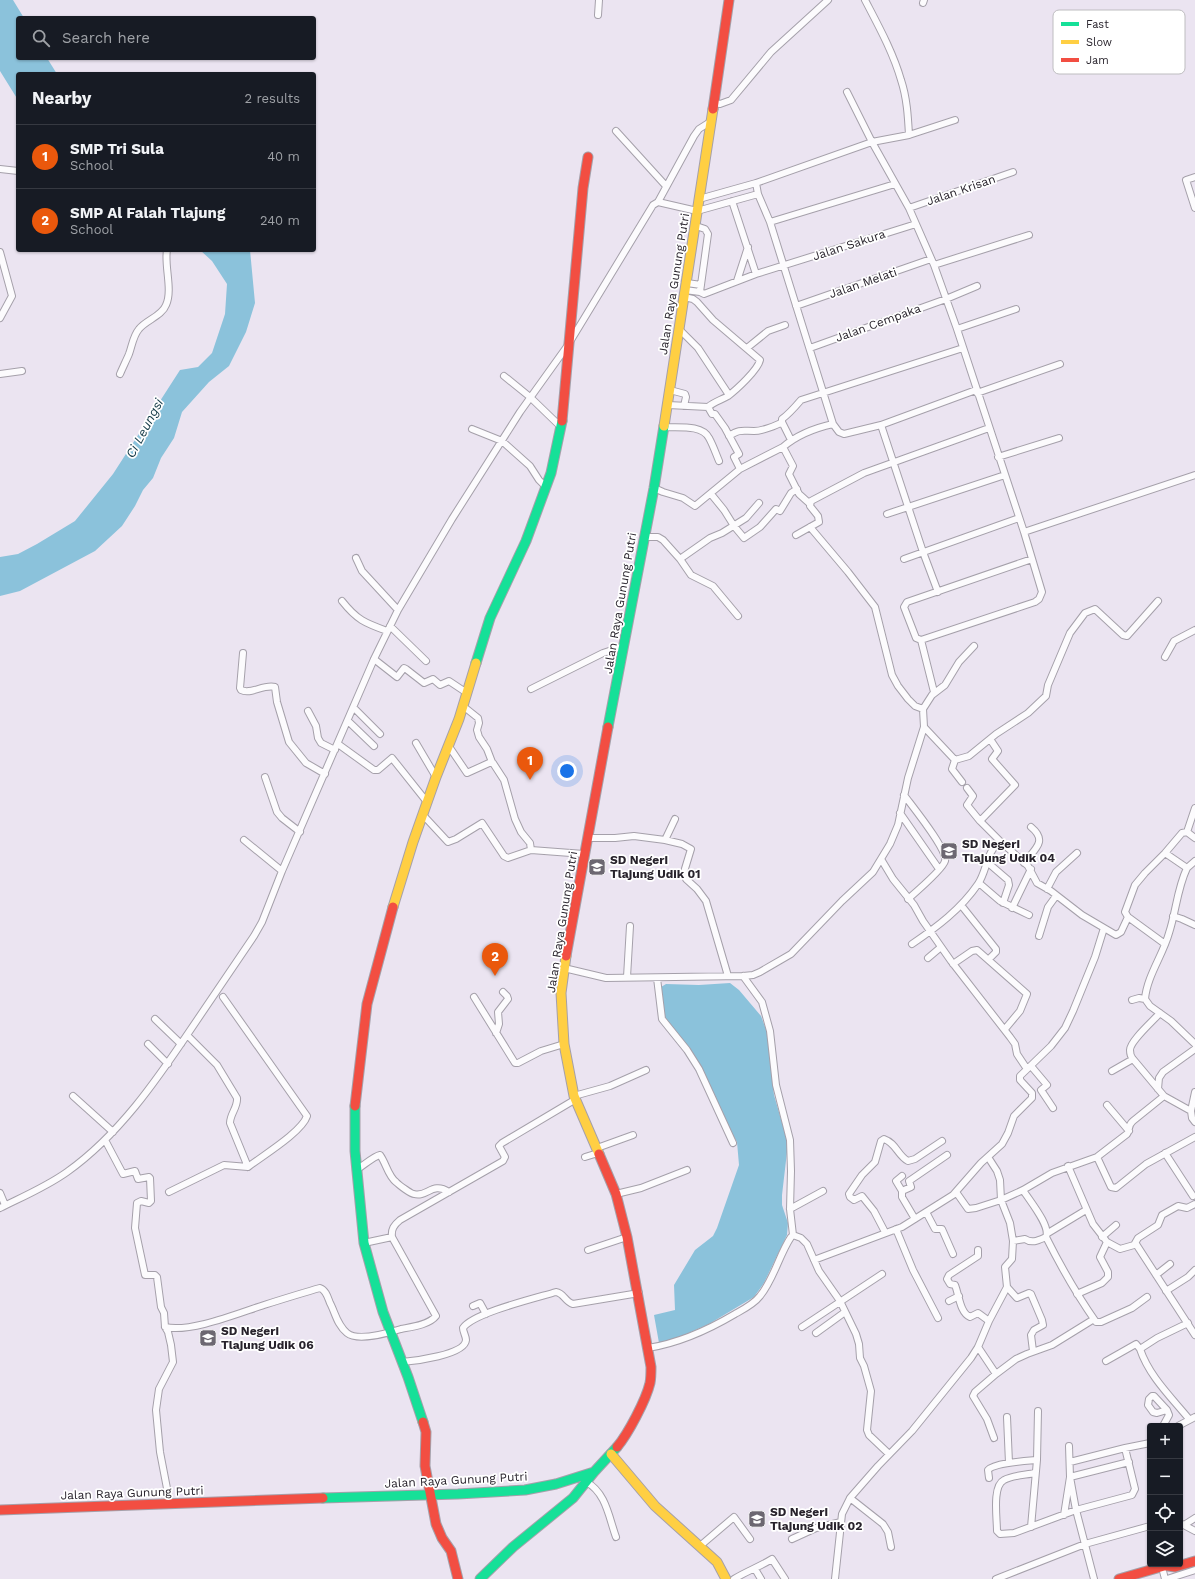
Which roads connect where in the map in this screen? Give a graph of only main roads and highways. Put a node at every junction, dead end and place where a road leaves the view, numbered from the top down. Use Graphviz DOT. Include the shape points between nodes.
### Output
graph roads {
  1 [pos="729,0"];
  2 [pos="588,157"];
  3 [pos="611,1454"];
  4 [pos="594,1472"];
  5 [pos="430,1494"];
  6 [pos="0,1510"];
  7 [pos="1195,1556"];
  8 [pos="1183,1560"];
  9 [pos="1195,1561"];
  10 [pos="1183,1565"];
  11 [pos="1163,1567"];
  12 [pos="458,1579"];
  13 [pos="480,1579"];
  14 [pos="726,1579"];
  15 [pos="1119,1579"];
  1 -- 3 [label="main road, Jalan Raya Gunung Putri" via="654,488 584,854 561,993 564,1044 575,1098 616,1194 640,1293 651,1367 646,1394 632,1423"];
  2 -- 5 [label="main road" via="565,397 561,427 546,487 526,541 490,618 463,706 413,842 391,913 363,1027 354,1124 364,1243 379,1298 426,1432 425,1466"];
  3 -- 4 [label="main road, Jalan Raya Gunung Putri"];
  3 -- 14 [label="main road" via="655,1506 717,1562"];
  4 -- 5 [label="main road, Jalan Raya Gunung Putri" via="556,1484 525,1490"];
  4 -- 13 [label="main road" via="572,1498 513,1547"];
  5 -- 6 [label="main road, Jalan Raya Gunung Putri"];
  5 -- 12 [label="main road" via="438,1531 452,1551"];
  7 -- 8 [label="main road"];
  9 -- 10 [label="main road"];
  11 -- 15 [label="main road"];
}
